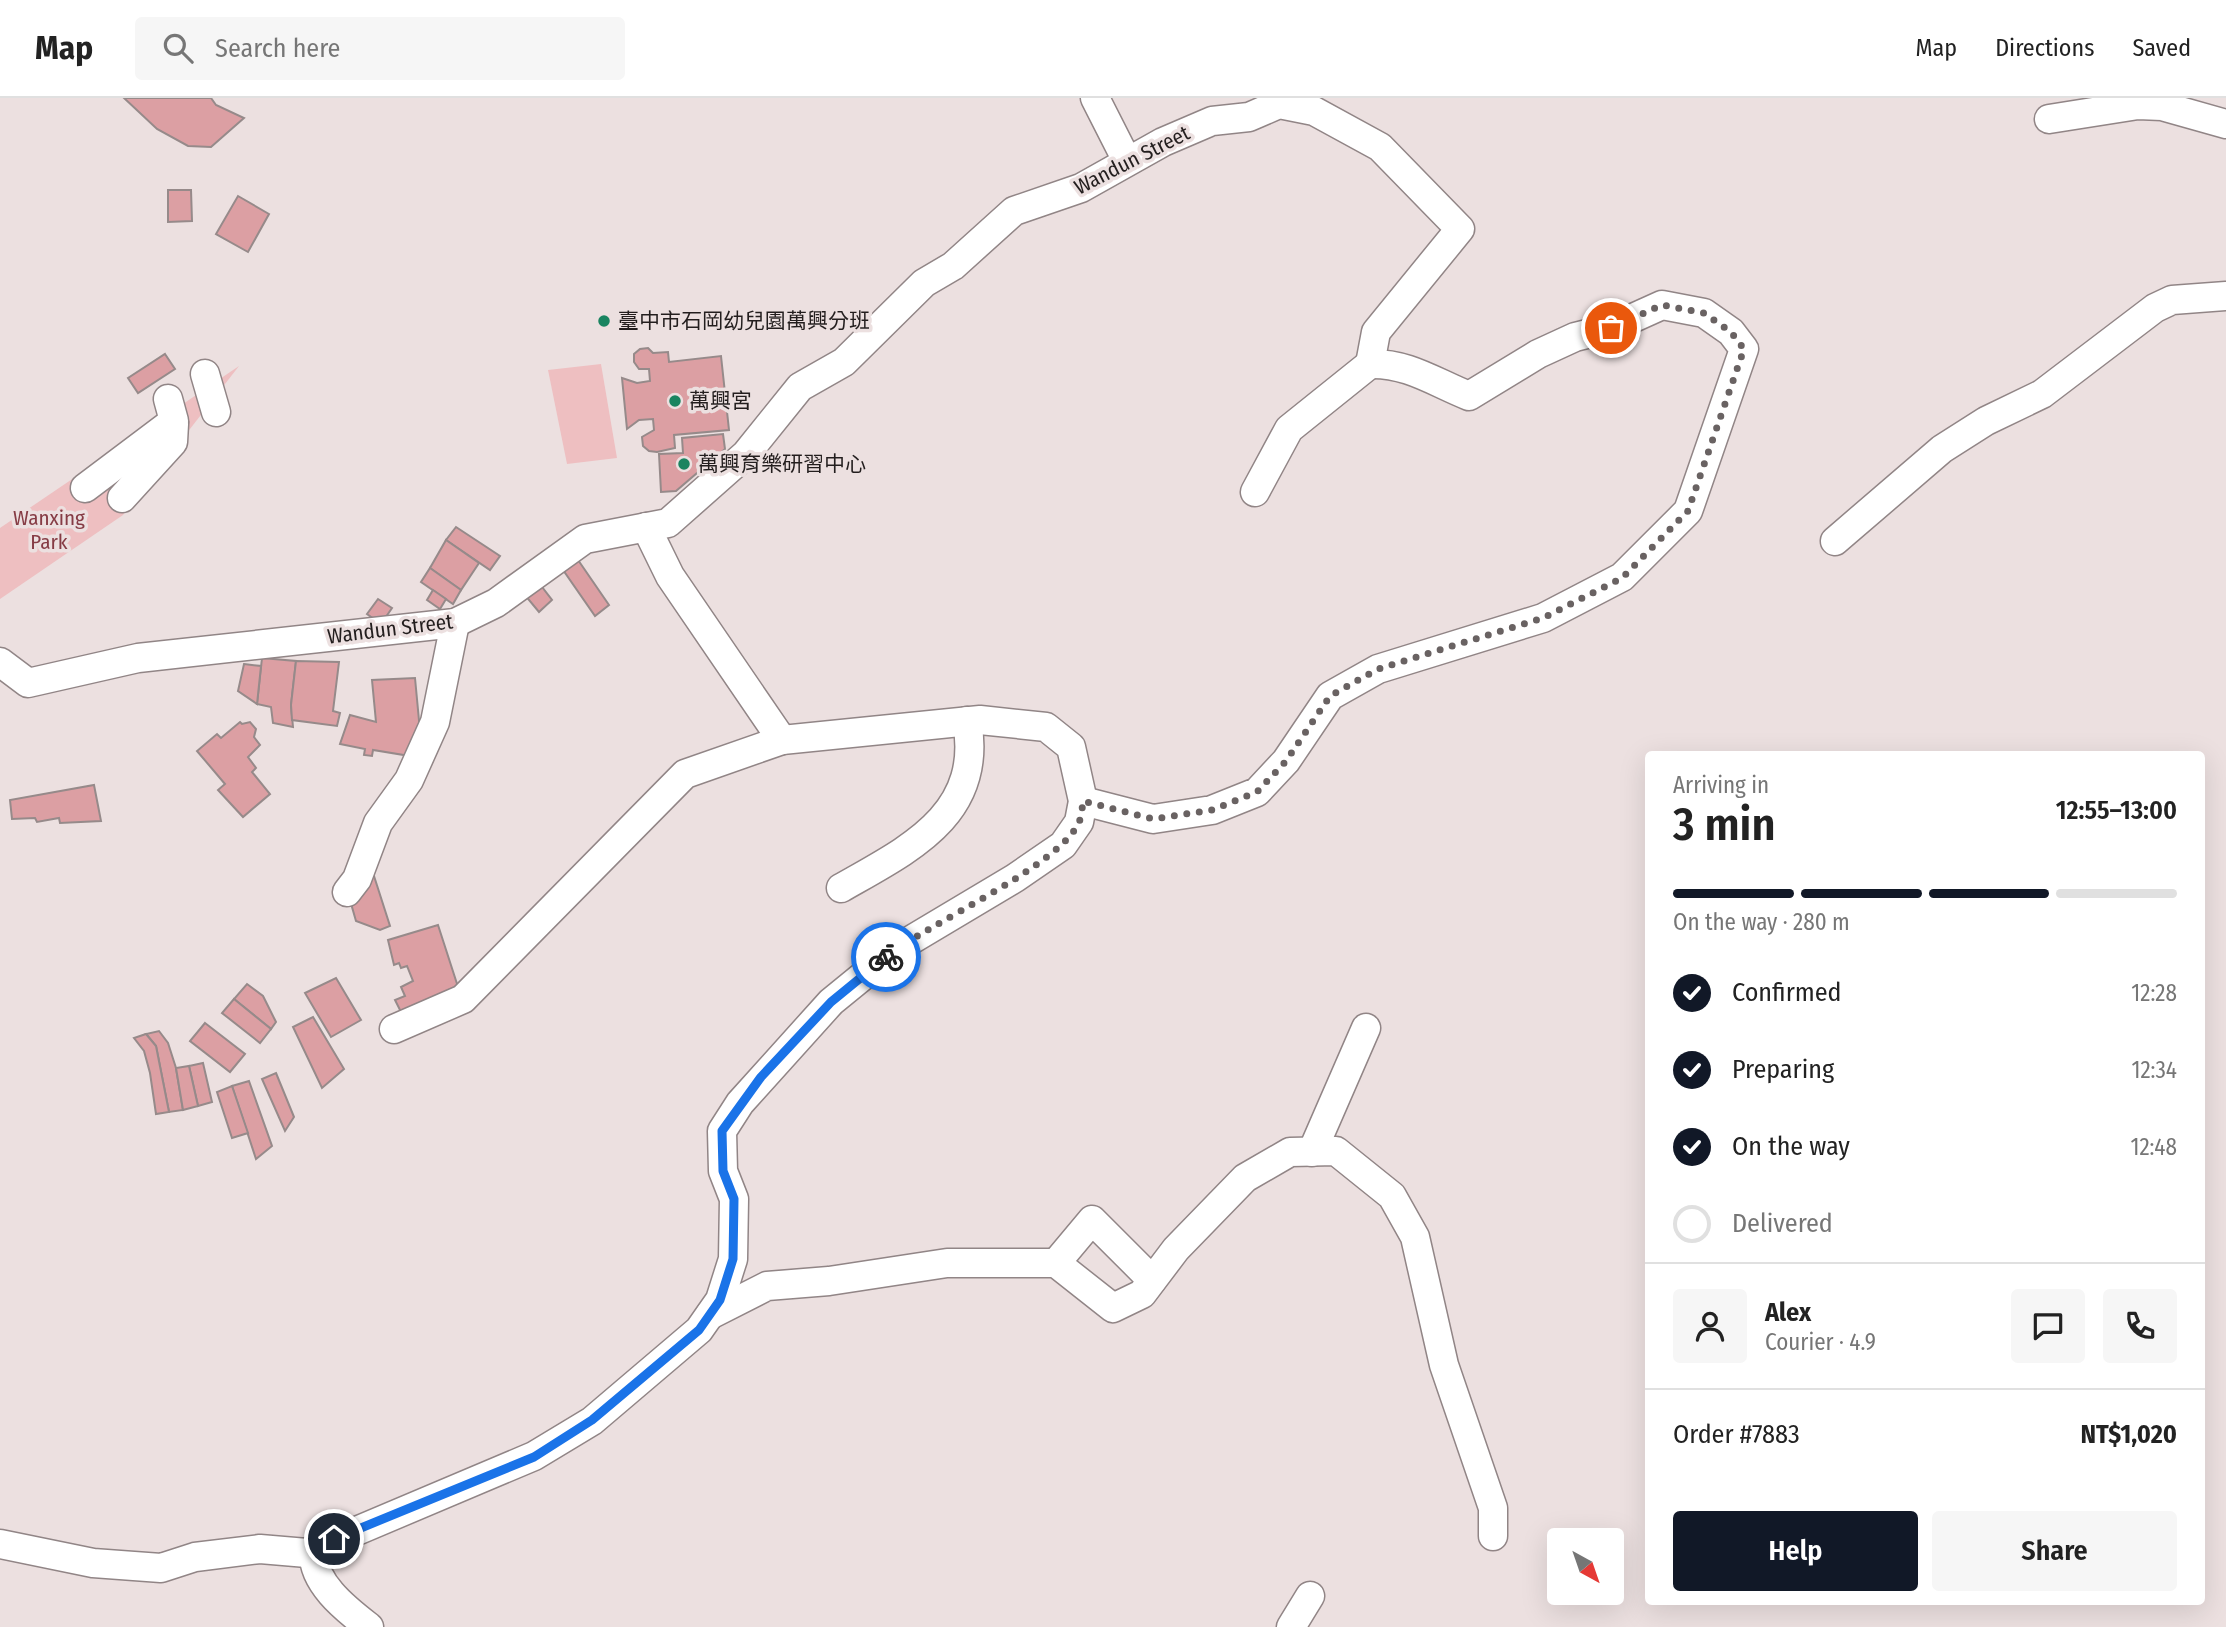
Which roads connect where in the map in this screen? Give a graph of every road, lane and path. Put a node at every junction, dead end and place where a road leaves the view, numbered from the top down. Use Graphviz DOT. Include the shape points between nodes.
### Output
graph roads {
  1 [pos="1095,98"];
  2 [pos="2049,118"];
  3 [pos="2226,124"];
  4 [pos="1127,161"];
  5 [pos="2226,296"];
  6 [pos="1370,364"];
  7 [pos="205,374"];
  8 [pos="216,412"];
  9 [pos="85,488"];
  10 [pos="1255,492"];
  11 [pos="122,498"];
  12 [pos="646,527"];
  13 [pos="1835,541"];
  14 [pos="455,623"];
  15 [pos="0,662"];
  16 [pos="967,721"];
  17 [pos="782,740"];
  18 [pos="1083,801"];
  19 [pos="841,888"];
  20 [pos="348,892"];
  21 [pos="1366,1028"];
  22 [pos="394,1029"];
  23 [pos="1312,1152"];
  24 [pos="1056,1263"];
  25 [pos="1152,1280"];
  26 [pos="710,1315"];
  27 [pos="1493,1536"];
  28 [pos="0,1544"];
  29 [pos="307,1553"];
  30 [pos="1310,1596"];
  31 [pos="369,1627"];
  32 [pos="1291,1627"];
  1 -- 4 [label="street"];
  2 -- 3 [label="street" via="2138,105 2162,106"];
  4 -- 6 [label="street, Wandun Street" via="1212,121 1249,117 1279,104 1314,111 1380,147 1460,229 1377,332"];
  4 -- 12 [label="street, Wandun Street" via="1080,188 1014,211 953,266 924,284 844,362 800,387 746,454 668,523"];
  5 -- 13 [label="street" via="2172,300 2155,308 2042,394 1941,449"];
  6 -- 10 [label="street" via="1289,429"];
  6 -- 18 [label="street" via="1393,363 1469,396 1538,354 1662,305 1704,313 1731,332 1744,349 1688,511 1622,578 1543,618 1378,669 1330,696 1286,761 1257,792 1212,810 1153,819"];
  7 -- 8 [label="street"];
  9 -- 11 [label="street" via="171,410 173,442"];
  12 -- 14 [label="street, Wandun Street" via="584,540 496,603"];
  12 -- 17 [label="street" via="670,576"];
  14 -- 15 [label="street, Wandun Street" via="138,658 27,683"];
  14 -- 20 [label="street" via="435,722 409,780 378,823"];
  16 -- 17 [label="street"];
  16 -- 18 [label="street" via="1046,727 1071,747"];
  16 -- 19 [label="street" via="971,743 964,781 951,807 930,834"];
  17 -- 22 [label="street" via="685,774 463,999"];
  18 -- 26 [label="street" via="1079,822 1063,845 896,949 831,1002 740,1103 722,1131 723,1171 734,1199 733,1259 720,1300"];
  21 -- 23 [label="street"];
  23 -- 25 [label="street" via="1290,1152 1245,1178"];
  23 -- 27 [label="street" via="1336,1151 1370,1177 1392,1196 1415,1237 1444,1365 1493,1508"];
  24 -- 25 [label="street" via="1112,1308 1142,1294"];
  24 -- 25 [label="street" via="1092,1220"];
  24 -- 26 [label="street" via="947,1263 767,1286"];
  26 -- 31 [label="street" via="651,1374 534,1457 314,1549 335,1600"];
  28 -- 29 [label="street" via="93,1563 161,1568 195,1557 260,1549"];
  30 -- 32 [label="street"];
}
